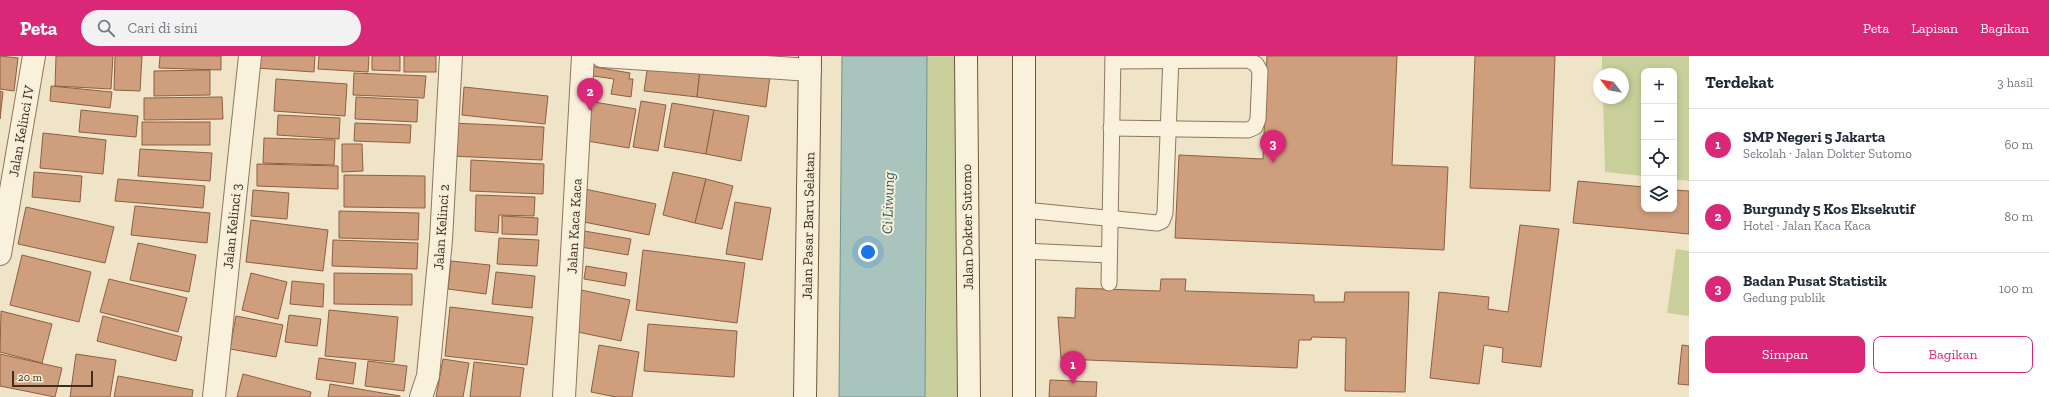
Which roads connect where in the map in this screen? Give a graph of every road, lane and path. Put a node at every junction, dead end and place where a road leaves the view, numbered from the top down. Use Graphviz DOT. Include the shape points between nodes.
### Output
graph roads {
  1 [pos="34,56"];
  2 [pos="250,56"];
  3 [pos="451,56"];
  4 [pos="583,56"];
  5 [pos="602,56"];
  6 [pos="966,56"];
  7 [pos="1024,56"];
  8 [pos="1171,58"];
  9 [pos="1113,59"];
  10 [pos="810,63"];
  11 [pos="1111,128"];
  12 [pos="1168,128"];
  13 [pos="1024,210"];
  14 [pos="1109,218"];
  15 [pos="1024,251"];
  16 [pos="0,254"];
  17 [pos="1109,255"];
  18 [pos="1109,283"];
  19 [pos="214,397"];
  20 [pos="421,397"];
  21 [pos="564,397"];
  22 [pos="805,397"];
  23 [pos="969,397"];
  24 [pos="1024,397"];
  1 -- 16 [label="street, Jalan Kelinci IV"];
  2 -- 19 [label="street, Jalan Kelinci 3"];
  3 -- 20 [label="street, Jalan Kelinci 2" via="441,240 428,376"];
  4 -- 21 [label="street, Jalan Kaca Kaca"];
  5 -- 10 [label="street"];
  6 -- 23 [label="street, Jalan Dokter Sutomo"];
  7 -- 13 [label="street"];
  8 -- 9 [label="lane"];
  8 -- 12 [label="lane"];
  8 -- 12 [label="lane" via="1248,60 1256,64 1260,71 1258,120 1255,127 1248,130"];
  9 -- 11 [label="lane"];
  10 -- 22 [label="street, Jalan Pasar Baru Selatan"];
  11 -- 12 [label="lane"];
  11 -- 14 [label="lane"];
  12 -- 14 [label="lane" via="1165,213 1162,221 1157,223"];
  13 -- 14 [label="lane"];
  13 -- 15 [label="street"];
  14 -- 17 [label="lane"];
  15 -- 17 [label="lane"];
  15 -- 24 [label="street"];
  17 -- 18 [label="lane"];
}
